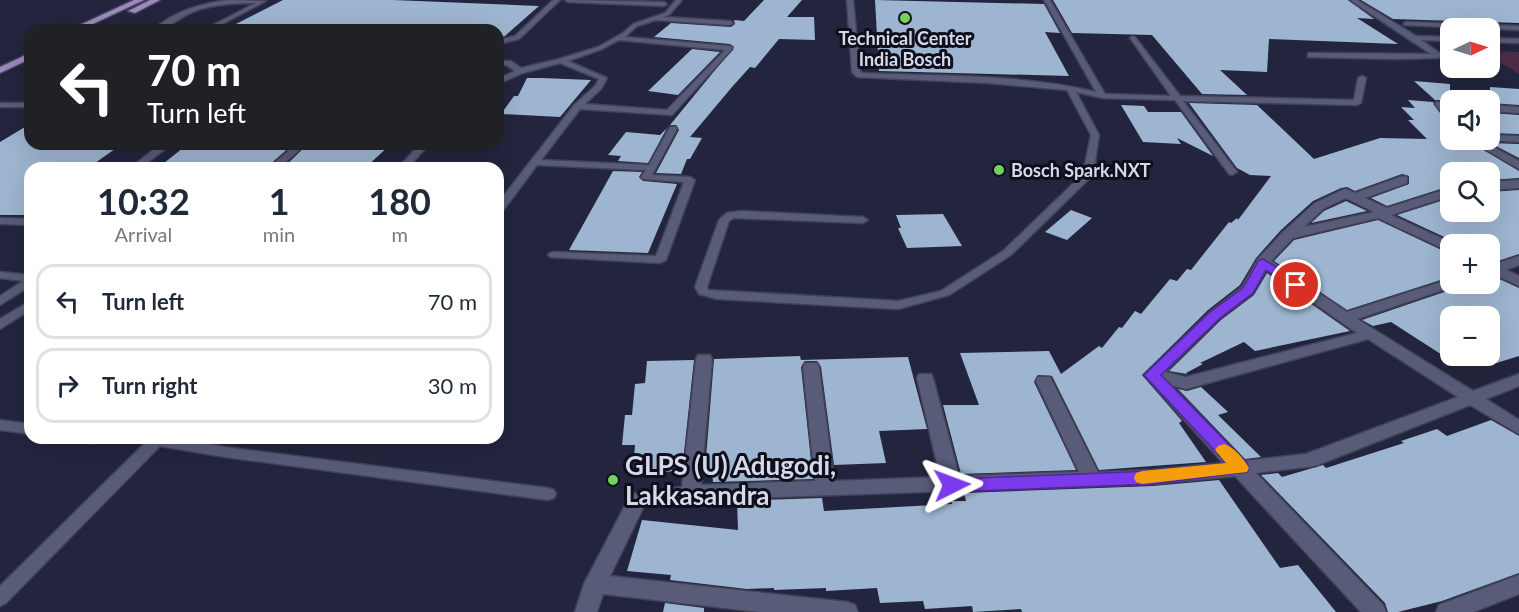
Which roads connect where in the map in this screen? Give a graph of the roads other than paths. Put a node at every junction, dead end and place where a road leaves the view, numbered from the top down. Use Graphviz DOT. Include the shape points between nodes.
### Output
graph roads {
  1 [pos="140,0"];
  2 [pos="156,0"];
  3 [pos="556,0"];
  4 [pos="568,0"];
  5 [pos="679,0"];
  6 [pos="850,0"];
  7 [pos="1047,0"];
  8 [pos="1353,0"];
  9 [pos="264,1"];
  10 [pos="665,2"];
  11 [pos="651,18"];
  12 [pos="730,23"];
  13 [pos="86,24"];
  14 [pos="102,24"];
  15 [pos="166,24"];
  16 [pos="218,24"];
  17 [pos="1406,24"];
  18 [pos="1519,28"];
  19 [pos="617,38"];
  20 [pos="1133,38"];
  21 [pos="1414,38"];
  22 [pos="1440,39"];
  23 [pos="1500,40"];
  24 [pos="504,41"];
  25 [pos="1519,41"];
  26 [pos="1311,54"];
  27 [pos="24,56"];
  28 [pos="24,58"];
  29 [pos="561,61"];
  30 [pos="0,62"];
  31 [pos="504,63"];
  32 [pos="0,70"];
  33 [pos="520,71"];
  34 [pos="1362,78"];
  35 [pos="504,79"];
  36 [pos="1070,88"];
  37 [pos="1102,96"];
  38 [pos="1176,98"];
  39 [pos="0,105"];
  40 [pos="24,105"];
  41 [pos="578,106"];
  42 [pos="1500,109"];
  43 [pos="1519,110"];
  44 [pos="673,129"];
  45 [pos="1500,138"];
  46 [pos="1519,139"];
  47 [pos="159,150"];
  48 [pos="295,150"];
  49 [pos="420,150"];
  50 [pos="1491,150"];
  51 [pos="143,162"];
  52 [pos="280,162"];
  53 [pos="408,162"];
  54 [pos="534,162"];
  55 [pos="1519,166"];
  56 [pos="652,168"];
  57 [pos="1232,172"];
  58 [pos="1403,180"];
  59 [pos="1519,184"];
  60 [pos="1500,185"];
  61 [pos="1440,195"];
  62 [pos="1354,197"];
  63 [pos="504,202"];
  64 [pos="1382,213"];
  65 [pos="863,220"];
  66 [pos="0,221"];
  67 [pos="24,222"];
  68 [pos="1288,235"];
  69 [pos="1440,243"];
  70 [pos="554,255"];
  71 [pos="1519,261"];
  72 [pos="1263,262"];
  73 [pos="1500,266"];
  74 [pos="1500,273"];
  75 [pos="0,275"];
  76 [pos="24,279"];
  77 [pos="1519,282"];
  78 [pos="24,284"];
  79 [pos="1440,286"];
  80 [pos="0,301"];
  81 [pos="24,309"];
  82 [pos="1345,318"];
  83 [pos="0,325"];
  84 [pos="1370,334"];
  85 [pos="704,359"];
  86 [pos="811,367"];
  87 [pos="1152,375"];
  88 [pos="925,378"];
  89 [pos="1519,380"];
  90 [pos="1044,381"];
  91 [pos="1471,398"];
  92 [pos="0,425"];
  93 [pos="24,428"];
  94 [pos="1519,428"];
  95 [pos="146,444"];
  96 [pos="179,444"];
  97 [pos="1241,468"];
  98 [pos="1092,479"];
  99 [pos="952,485"];
  100 [pos="826,490"];
  101 [pos="548,494"];
  102 [pos="691,494"];
  103 [pos="595,584"];
  104 [pos="1519,584"];
  105 [pos="0,598"];
  106 [pos="586,612"];
  107 [pos="847,612"];
  108 [pos="1375,612"];
  109 [pos="1450,612"];
  1 -- 13 [label="main road"];
  2 -- 14 [label="main road"];
  3 -- 24 [label="lane" via="517,38"];
  4 -- 10 [label="lane"];
  5 -- 11 [label="lane" via="667,14"];
  6 -- 36 [label="lane" via="856,72 860,75"];
  7 -- 37 [label="lane"];
  8 -- 21 [label="lane"];
  9 -- 15 [label="lane" via="217,2 183,13"];
  9 -- 16 [label="lane"];
  10 -- 11 [label="lane"];
  11 -- 12 [label="lane"];
  11 -- 19 [label="lane"];
  17 -- 18 [label="lane"];
  19 -- 29 [label="lane"];
  19 -- 41 [label="lane" via="730,48 669,113"];
  20 -- 38 [label="lane"];
  21 -- 22 [label="lane"];
  21 -- 26 [label="lane" via="1438,56"];
  23 -- 25 [label="lane"];
  27 -- 30 [label="main road"];
  28 -- 32 [label="main road"];
  29 -- 33 [label="lane"];
  29 -- 41 [label="lane" via="603,78"];
  31 -- 33 [label="lane"];
  33 -- 35 [label="lane"];
  34 -- 38 [label="lane" via="1357,103"];
  36 -- 37 [label="lane"];
  36 -- 65 [label="lane" via="1095,135 1088,175 1007,253 945,293 898,305 703,292 701,287 723,220 731,215"];
  37 -- 38 [label="lane"];
  38 -- 57 [label="lane"];
  39 -- 40 [label="lane"];
  41 -- 54 [label="lane"];
  42 -- 43 [label="street"];
  44 -- 56 [label="lane"];
  45 -- 46 [label="street"];
  47 -- 51 [label="lane"];
  48 -- 52 [label="lane"];
  49 -- 53 [label="lane"];
  50 -- 55 [label="street"];
  54 -- 56 [label="lane"];
  54 -- 63 [label="lane"];
  56 -- 70 [label="lane" via="646,177 690,180 660,260"];
  58 -- 62 [label="street"];
  59 -- 60 [label="street"];
  61 -- 64 [label="street"];
  62 -- 64 [label="street"];
  62 -- 68 [label="street" via="1347,193 1319,206"];
  64 -- 68 [label="street"];
  64 -- 69 [label="street"];
  66 -- 67 [label="lane"];
  68 -- 72 [label="street"];
  71 -- 73 [label="street"];
  72 -- 82 [label="street"];
  72 -- 87 [label="street" via="1248,290 1215,315"];
  74 -- 77 [label="street"];
  75 -- 76 [label="lane"];
  78 -- 80 [label="lane"];
  79 -- 82 [label="street"];
  81 -- 83 [label="lane"];
  82 -- 84 [label="street"];
  84 -- 87 [label="street" via="1186,383"];
  84 -- 91 [label="street"];
  85 -- 102 [label="street"];
  86 -- 100 [label="street"];
  87 -- 97 [label="street"];
  88 -- 99 [label="street"];
  89 -- 91 [label="street"];
  90 -- 98 [label="street"];
  91 -- 94 [label="street"];
  91 -- 97 [label="street" via="1308,460"];
  92 -- 93 [label="lane"];
  95 -- 105 [label="lane"];
  96 -- 101 [label="lane"];
  97 -- 98 [label="street"];
  97 -- 108 [label="street"];
  98 -- 99 [label="street"];
  99 -- 100 [label="street"];
  100 -- 102 [label="street"];
  102 -- 103 [label="street" via="638,499"];
  103 -- 106 [label="street"];
  103 -- 107 [label="street"];
  104 -- 109 [label="street"];
}
